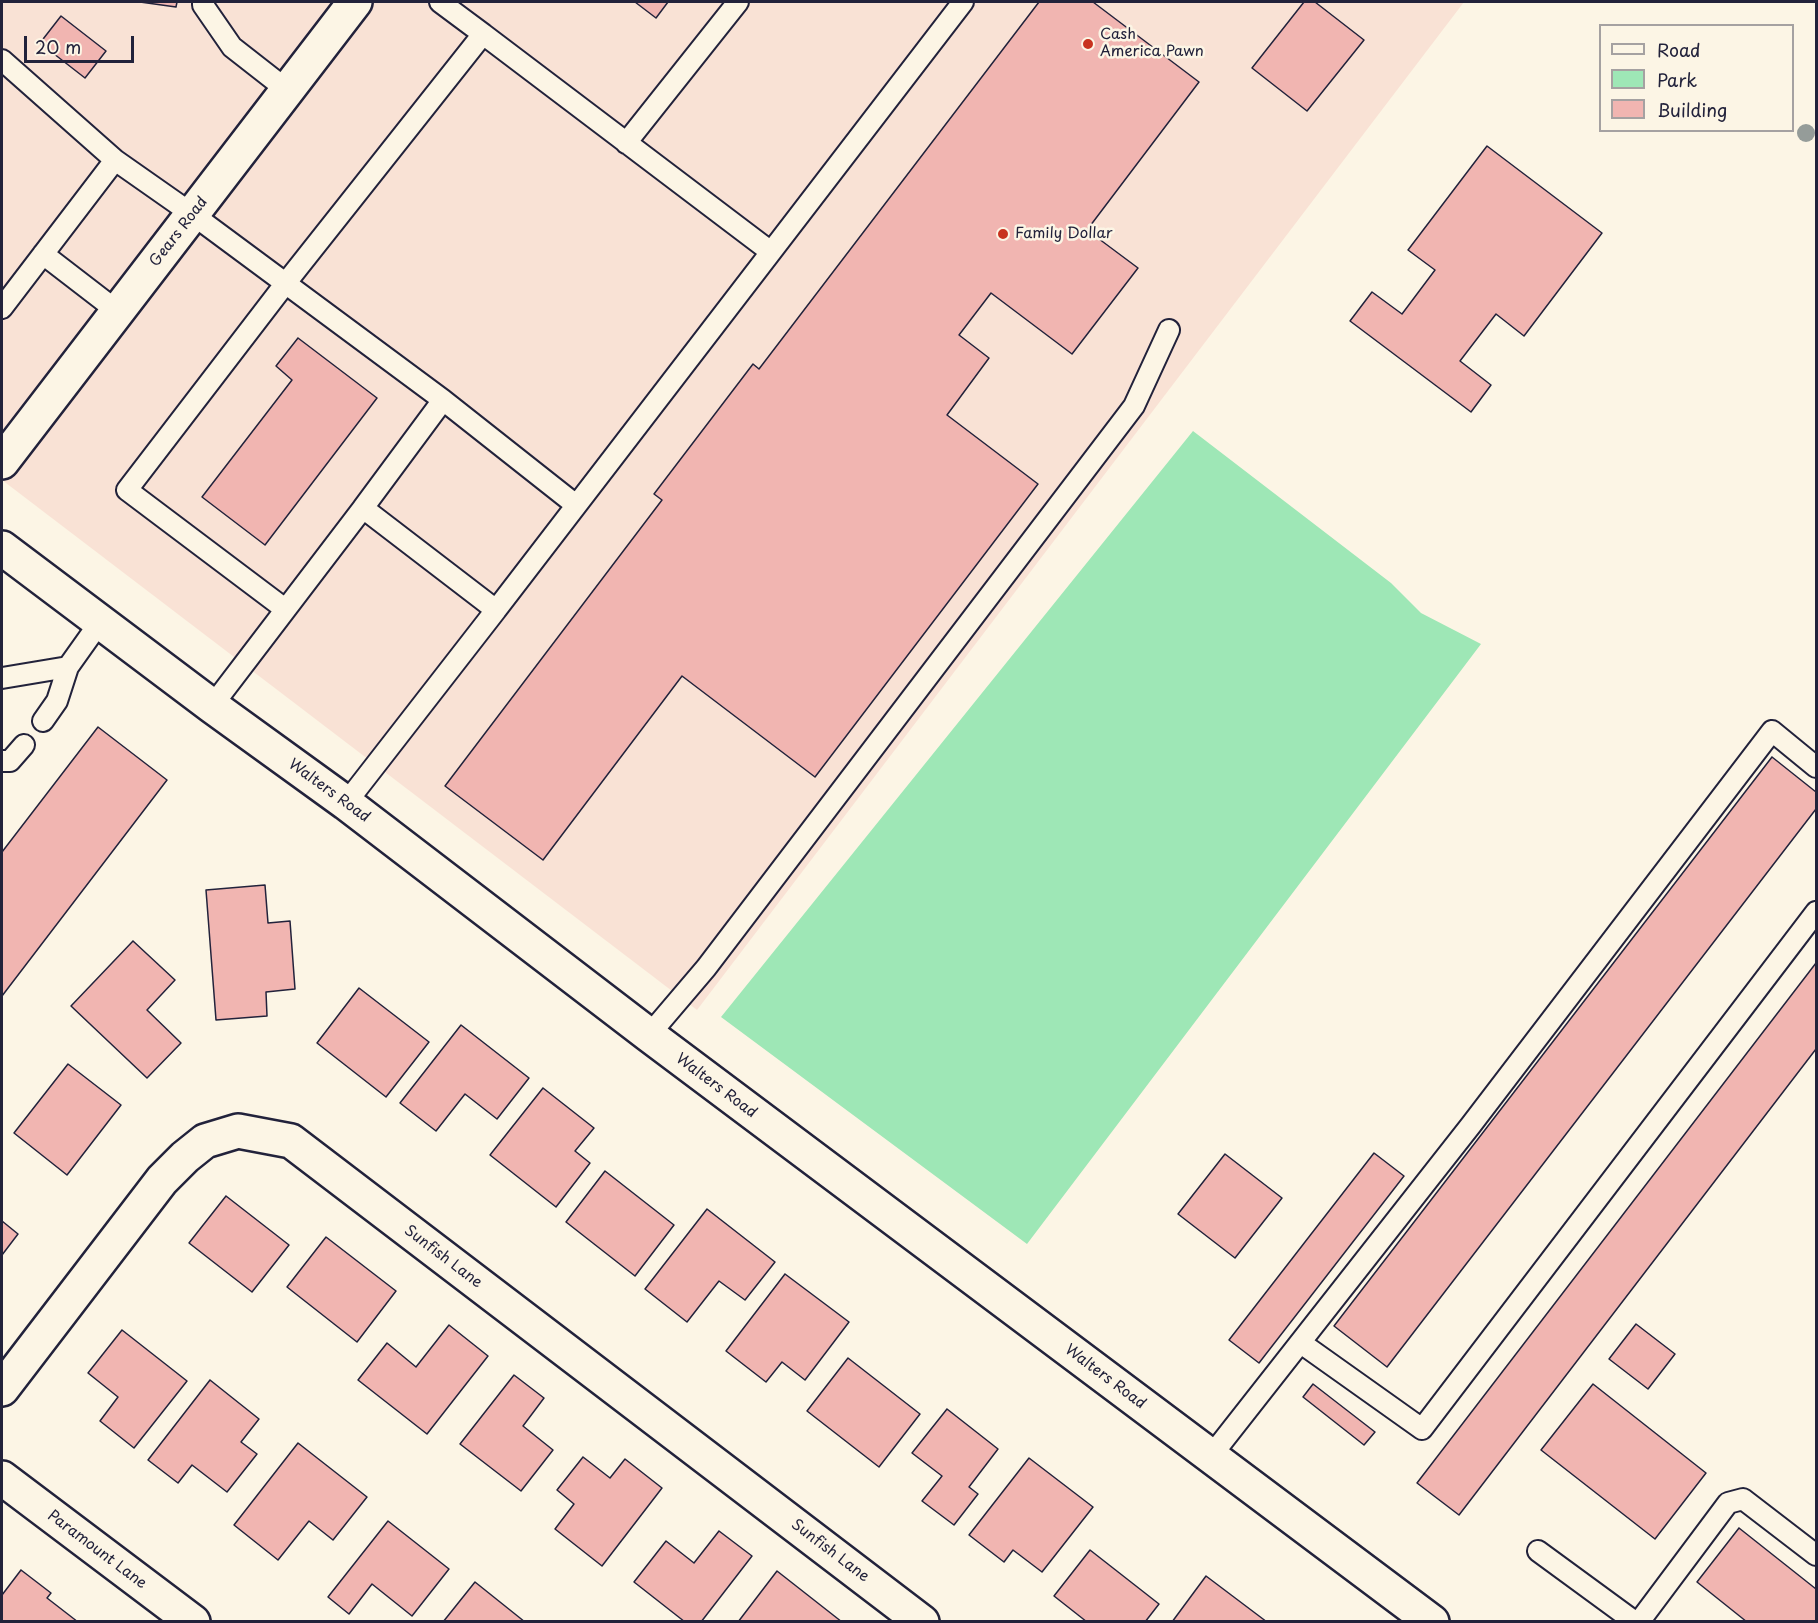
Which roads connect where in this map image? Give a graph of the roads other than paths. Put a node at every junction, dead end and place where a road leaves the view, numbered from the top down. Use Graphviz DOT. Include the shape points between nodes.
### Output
graph roads {
  1 [pos="203,2"];
  2 [pos="355,2"];
  3 [pos="738,2"];
  4 [pos="962,2"];
  5 [pos="450,4"];
  6 [pos="483,34"];
  7 [pos="2,60"];
  8 [pos="287,90"];
  9 [pos="626,143"];
  10 [pos="115,160"];
  11 [pos="192,214"];
  12 [pos="771,252"];
  13 [pos="43,254"];
  14 [pos="285,284"];
  15 [pos="2,309"];
  16 [pos="117,311"];
  17 [pos="1169,330"];
  18 [pos="443,400"];
  19 [pos="7,442"];
  20 [pos="576,505"];
  21 [pos="363,507"];
  22 [pos="2,548"];
  23 [pos="285,609"];
  24 [pos="496,610"];
  25 [pos="100,622"];
  26 [pos="68,667"];
  27 [pos="2,678"];
  28 [pos="212,706"];
  29 [pos="44,721"];
  30 [pos="24,745"];
  31 [pos="2,761"];
  32 [pos="1816,767"];
  33 [pos="346,803"];
  34 [pos="1816,912"];
  35 [pos="649,1035"];
  36 [pos="1301,1343"];
  37 [pos="2,1389"];
  38 [pos="1211,1456"];
  39 [pos="2,1478"];
  40 [pos="1538,1551"];
  41 [pos="1816,1555"];
  42 [pos="193,1622"];
  43 [pos="922,1622"];
  44 [pos="1432,1622"];
  45 [pos="1637,1622"];
  1 -- 8 [label="lane" via="232,47"];
  2 -- 8 [label="street, Gears Road"];
  3 -- 9 [label="lane"];
  4 -- 12 [label="lane"];
  5 -- 6 [label="lane"];
  6 -- 9 [label="lane"];
  6 -- 14 [label="lane"];
  7 -- 10 [label="lane"];
  8 -- 11 [label="street, Gears Road"];
  9 -- 12 [label="lane"];
  10 -- 11 [label="lane"];
  10 -- 13 [label="lane"];
  11 -- 14 [label="lane"];
  11 -- 16 [label="street, Gears Road"];
  12 -- 20 [label="lane"];
  13 -- 15 [label="lane"];
  13 -- 16 [label="lane"];
  14 -- 18 [label="lane"];
  14 -- 23 [label="lane" via="127,490"];
  16 -- 19 [label="street, Gears Road"];
  17 -- 35 [label="lane" via="1134,406 714,958"];
  18 -- 20 [label="lane"];
  18 -- 21 [label="lane"];
  20 -- 24 [label="lane"];
  21 -- 23 [label="lane"];
  21 -- 24 [label="lane"];
  22 -- 25 [label="street, Walters Road"];
  23 -- 28 [label="lane"];
  24 -- 33 [label="lane"];
  25 -- 26 [label="lane"];
  25 -- 28 [label="street, Walters Road"];
  26 -- 27 [label="lane"];
  26 -- 29 [label="lane" via="57,701"];
  28 -- 33 [label="street, Walters Road"];
  30 -- 31 [label="lane" via="10,761"];
  32 -- 36 [label="lane" via="1772,731"];
  33 -- 35 [label="street, Walters Road"];
  34 -- 36 [label="lane" via="1422,1429"];
  35 -- 38 [label="street, Walters Road"];
  36 -- 38 [label="lane"];
  37 -- 43 [label="street, Sunfish Lane" via="162,1180 185,1157 205,1141 238,1131 291,1141"];
  38 -- 44 [label="street, Walters Road"];
  39 -- 42 [label="street, Paramount Lane"];
  40 -- 45 [label="lane"];
  41 -- 45 [label="lane" via="1743,1499 1728,1503"];
}
